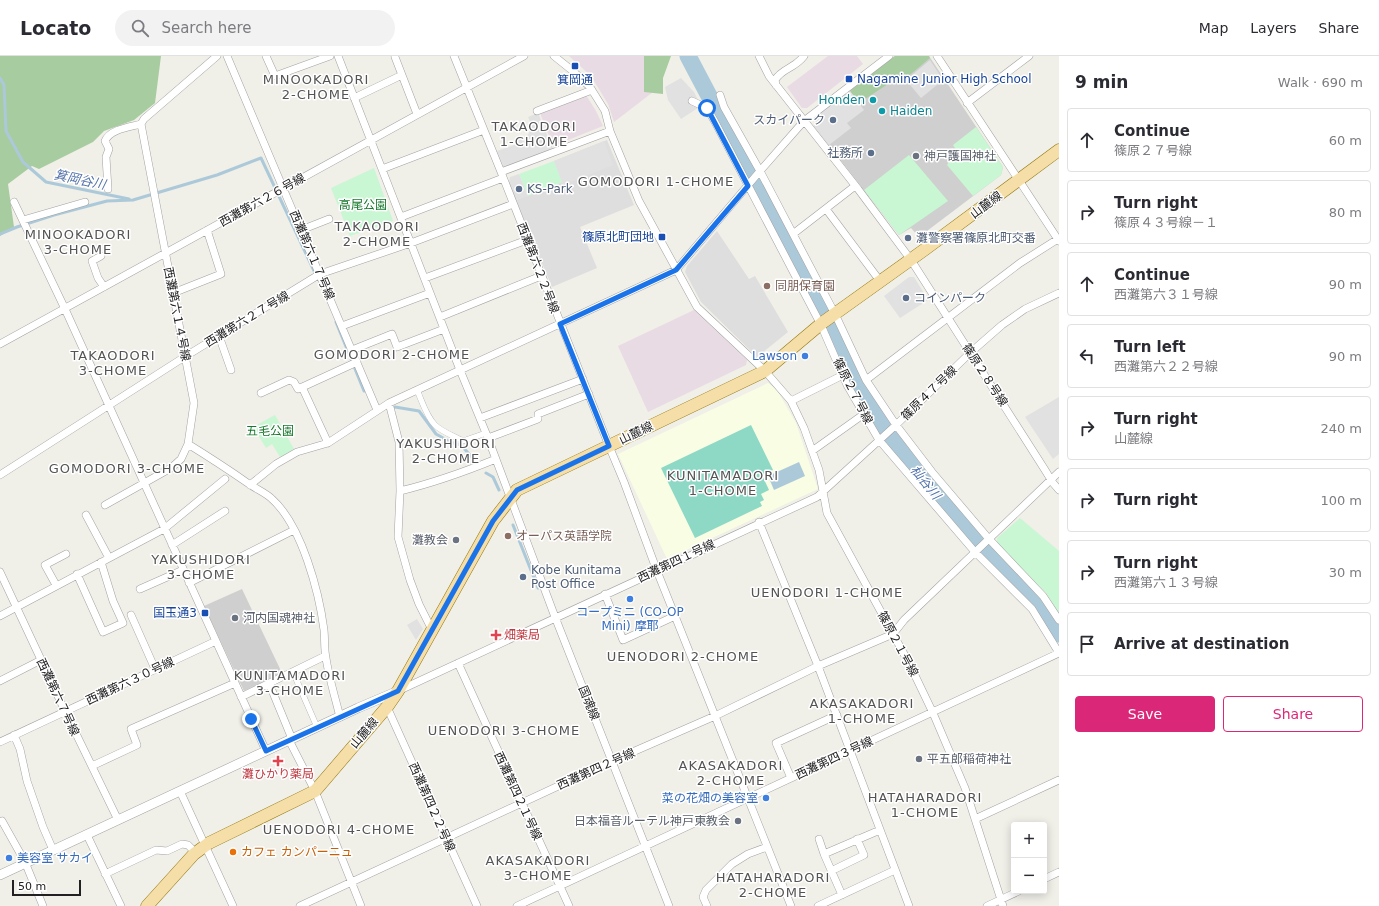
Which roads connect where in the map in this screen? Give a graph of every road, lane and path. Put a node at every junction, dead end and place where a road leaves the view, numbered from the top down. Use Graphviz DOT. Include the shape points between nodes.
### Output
graph roads {
  1 [pos="217,56"];
  2 [pos="227,56"];
  3 [pos="266,56"];
  4 [pos="330,56"];
  5 [pos="338,56"];
  6 [pos="454,56"];
  7 [pos="524,56"];
  8 [pos="554,56"];
  9 [pos="759,56"];
  10 [pos="889,56"];
  11 [pos="937,56"];
  12 [pos="1029,56"];
  13 [pos="395,57"];
  14 [pos="803,57"];
  15 [pos="402,75"];
  16 [pos="776,86"];
  17 [pos="466,87"];
  18 [pos="592,90"];
  19 [pos="720,95"];
  20 [pos="354,98"];
  21 [pos="692,101"];
  22 [pos="967,103"];
  23 [pos="537,111"];
  24 [pos="417,114"];
  25 [pos="804,121"];
  26 [pos="141,124"];
  27 [pos="484,130"];
  28 [pos="610,131"];
  29 [pos="370,140"];
  30 [pos="1059,150"];
  31 [pos="382,169"];
  32 [pos="759,172"];
  33 [pos="502,175"];
  34 [pos="1019,180"];
  35 [pos="749,184"];
  36 [pos="856,186"];
  37 [pos="283,188"];
  38 [pos="108,189"];
  39 [pos="14,202"];
  40 [pos="85,202"];
  41 [pos="513,204"];
  42 [pos="826,209"];
  43 [pos="401,217"];
  44 [pos="329,219"];
  45 [pos="23,220"];
  46 [pos="206,230"];
  47 [pos="301,230"];
  48 [pos="793,234"];
  49 [pos="527,240"];
  50 [pos="1058,240"];
  51 [pos="411,243"];
  52 [pos="166,252"];
  53 [pos="101,256"];
  54 [pos="911,260"];
  55 [pos="676,270"];
  56 [pos="320,274"];
  57 [pos="541,276"];
  58 [pos="425,278"];
  59 [pos="880,281"];
  60 [pos="104,287"];
  61 [pos="173,293"];
  62 [pos="430,293"];
  63 [pos="1059,293"];
  64 [pos="64,309"];
  65 [pos="834,315"];
  66 [pos="440,317"];
  67 [pos="948,318"];
  68 [pos="560,324"];
  69 [pos="822,324"];
  70 [pos="342,326"];
  71 [pos="444,329"];
  72 [pos="219,336"];
  73 [pos="0,344"];
  74 [pos="352,350"];
  75 [pos="970,353"];
  76 [pos="186,356"];
  77 [pos="357,362"];
  78 [pos="232,370"];
  79 [pos="460,370"];
  80 [pos="765,371"];
  81 [pos="843,375"];
  82 [pos="583,379"];
  83 [pos="866,380"];
  84 [pos="302,387"];
  85 [pos="417,390"];
  86 [pos="262,393"];
  87 [pos="589,394"];
  88 [pos="791,401"];
  89 [pos="389,403"];
  90 [pos="107,406"];
  91 [pos="377,410"];
  92 [pos="864,414"];
  93 [pos="480,418"];
  94 [pos="896,425"];
  95 [pos="487,435"];
  96 [pos="878,440"];
  97 [pos="328,443"];
  98 [pos="188,444"];
  99 [pos="609,446"];
  100 [pos="812,451"];
  101 [pos="496,459"];
  102 [pos="1059,472"];
  103 [pos="0,475"];
  104 [pos="225,479"];
  105 [pos="1051,480"];
  106 [pos="144,484"];
  107 [pos="250,485"];
  108 [pos="400,490"];
  109 [pos="1059,490"];
  110 [pos="823,491"];
  111 [pos="510,499"];
  112 [pos="105,505"];
  113 [pos="225,511"];
  114 [pos="86,515"];
  115 [pos="759,522"];
  116 [pos="164,529"];
  117 [pos="294,530"];
  118 [pos="989,539"];
  119 [pos="172,545"];
  120 [pos="975,552"];
  121 [pos="66,554"];
  122 [pos="108,558"];
  123 [pos="100,562"];
  124 [pos="183,570"];
  125 [pos="657,570"];
  126 [pos="0,572"];
  127 [pos="78,574"];
  128 [pos="189,583"];
  129 [pos="56,586"];
  130 [pos="140,590"];
  131 [pos="605,594"];
  132 [pos="16,607"];
  133 [pos="131,615"];
  134 [pos="0,616"];
  135 [pos="675,616"];
  136 [pos="555,617"];
  137 [pos="1059,620"];
  138 [pos="432,630"];
  139 [pos="893,634"];
  140 [pos="216,641"];
  141 [pos="1059,653"];
  142 [pos="326,656"];
  143 [pos="41,660"];
  144 [pos="458,663"];
  145 [pos="818,666"];
  146 [pos="155,669"];
  147 [pos="293,672"];
  148 [pos="0,681"];
  149 [pos="235,683"];
  150 [pos="269,684"];
  151 [pos="398,691"];
  152 [pos="241,697"];
  153 [pos="387,707"];
  154 [pos="65,711"];
  155 [pos="933,713"];
  156 [pos="836,715"];
  157 [pos="715,716"];
  158 [pos="340,717"];
  159 [pos="318,727"];
  160 [pos="14,735"];
  161 [pos="291,740"];
  162 [pos="0,742"];
  163 [pos="850,750"];
  164 [pos="266,751"];
  165 [pos="612,761"];
  166 [pos="92,766"];
  167 [pos="791,778"];
  168 [pos="1059,780"];
  169 [pos="180,791"];
  170 [pos="315,791"];
  171 [pos="747,799"];
  172 [pos="522,803"];
  173 [pos="975,819"];
  174 [pos="118,820"];
  175 [pos="2,821"];
  176 [pos="880,830"];
  177 [pos="87,834"];
  178 [pos="446,838"];
  179 [pos="819,839"];
  180 [pos="857,839"];
  181 [pos="204,846"];
  182 [pos="646,846"];
  183 [pos="767,847"];
  184 [pos="53,850"];
  185 [pos="194,854"];
  186 [pos="824,854"];
  187 [pos="25,862"];
  188 [pos="895,870"];
  189 [pos="831,871"];
  190 [pos="1059,872"];
  191 [pos="105,874"];
  192 [pos="0,875"];
  193 [pos="1047,878"];
  194 [pos="351,883"];
  195 [pos="560,886"];
  196 [pos="1015,894"];
  197 [pos="842,895"];
  198 [pos="1002,903"];
  199 [pos="43,906"];
  200 [pos="121,906"];
  201 [pos="147,906"];
  202 [pos="233,906"];
  203 [pos="300,906"];
  204 [pos="361,906"];
  205 [pos="477,906"];
  206 [pos="517,906"];
  207 [pos="570,906"];
  208 [pos="669,906"];
  209 [pos="706,906"];
  210 [pos="791,906"];
  211 [pos="818,906"];
  212 [pos="909,906"];
  213 [pos="987,906"];
  1 -- 26 [label="street"];
  2 -- 37 [label="street, 西灘第六１７号線"];
  3 -- 4 [label="street" via="275,76"];
  5 -- 20 [label="street, 国魂線"];
  6 -- 17 [label="street, 西灘第六２２号線"];
  7 -- 17 [label="street, 西灘第六２６号線"];
  8 -- 18 [label="street, 篠原２１号線"];
  9 -- 16 [label="street, 篠原２８号線"];
  10 -- 25 [label="street"];
  11 -- 22 [label="street"];
  12 -- 22 [label="street"];
  13 -- 15 [label="street"];
  14 -- 16 [label="street" via="795,66 778,75 775,80"];
  15 -- 20 [label="street"];
  15 -- 24 [label="street"];
  16 -- 25 [label="street, 篠原２８号線"];
  17 -- 24 [label="street, 西灘第六２６号線"];
  17 -- 27 [label="street, 西灘第六２２号線"];
  18 -- 23 [label="street"];
  18 -- 28 [label="street, 篠原２１号線" via="605,111"];
  19 -- 32 [label="street, 篠原２７号線"];
  20 -- 29 [label="street, 国魂線"];
  21 -- 35 [label="street, 篠原２７号線" via="707,108"];
  22 -- 34 [label="street"];
  24 -- 29 [label="street, 西灘第六２６号線"];
  25 -- 32 [label="street"];
  25 -- 36 [label="street, 篠原２８号線"];
  26 -- 38 [label="street" via="107,136 105,141 108,149"];
  26 -- 52 [label="street, 西灘第六１４号線"];
  27 -- 31 [label="street"];
  27 -- 33 [label="street, 西灘第六２２号線"];
  28 -- 33 [label="street"];
  28 -- 55 [label="street, 篠原２１号線" via="639,201"];
  29 -- 31 [label="street, 国魂線"];
  29 -- 37 [label="street, 西灘第六２６号線"];
  30 -- 34 [label="main road, 山麓線"];
  31 -- 43 [label="street, 国魂線"];
  32 -- 35 [label="street"];
  32 -- 48 [label="street, 篠原２７号線"];
  33 -- 41 [label="street, 西灘第六２２号線"];
  33 -- 43 [label="street"];
  34 -- 50 [label="street"];
  34 -- 54 [label="main road, 山麓線"];
  35 -- 55 [label="street"];
  35 -- 69 [label="street, 篠原２７号線"];
  36 -- 42 [label="street"];
  36 -- 54 [label="street, 篠原２８号線"];
  37 -- 46 [label="street, 西灘第六２６号線"];
  37 -- 47 [label="street, 西灘第六１７号線"];
  39 -- 45 [label="street"];
  40 -- 45 [label="street"];
  41 -- 49 [label="street, 西灘第六２２号線"];
  41 -- 51 [label="street, 西灘第六２７号線"];
  42 -- 48 [label="street"];
  42 -- 59 [label="street"];
  43 -- 51 [label="street, 国魂線"];
  44 -- 47 [label="street"];
  45 -- 64 [label="street"];
  46 -- 52 [label="street, 西灘第六２６号線"];
  46 -- 61 [label="street" via="221,274"];
  47 -- 56 [label="street, 西灘第六１７号線"];
  48 -- 65 [label="street, 篠原２７号線"];
  49 -- 57 [label="street, 西灘第六２２号線"];
  49 -- 58 [label="street"];
  50 -- 67 [label="street" via="1020,263"];
  51 -- 56 [label="street, 西灘第六２７号線"];
  51 -- 58 [label="street, 国魂線"];
  52 -- 60 [label="street, 西灘第六２６号線"];
  52 -- 61 [label="street, 西灘第六１４号線"];
  53 -- 60 [label="street" via="92,261"];
  54 -- 59 [label="main road, 山麓線"];
  54 -- 67 [label="street, 篠原２８号線"];
  55 -- 68 [label="street"];
  55 -- 80 [label="street, 篠原２１号線" via="697,307"];
  56 -- 70 [label="street, 西灘第六１７号線"];
  56 -- 72 [label="street, 西灘第六２７号線"];
  57 -- 66 [label="street"];
  57 -- 68 [label="street, 西灘第六２２号線"];
  58 -- 62 [label="street, 国魂線"];
  59 -- 65 [label="main road, 山麓線"];
  60 -- 64 [label="street, 西灘第六２６号線"];
  61 -- 76 [label="street, 西灘第六１４号線"];
  62 -- 66 [label="street, 国魂線"];
  62 -- 70 [label="street"];
  63 -- 75 [label="street, 篠原４７号線" via="1026,309 1002,325"];
  64 -- 73 [label="street, 西灘第六２６号線"];
  64 -- 90 [label="street"];
  65 -- 69 [label="main road, 山麓線"];
  65 -- 83 [label="street, 篠原２７号線"];
  66 -- 71 [label="street, 国魂線"];
  67 -- 75 [label="street, 篠原２８号線"];
  67 -- 83 [label="street"];
  68 -- 79 [label="street"];
  68 -- 82 [label="street, 西灘第六２２号線"];
  69 -- 80 [label="main road, 山麓線"];
  69 -- 81 [label="street, 篠原２７号線"];
  70 -- 74 [label="street, 西灘第六１７号線"];
  71 -- 74 [label="street" via="397,347 392,334"];
  71 -- 79 [label="street, 国魂線"];
  72 -- 76 [label="street, 西灘第六２７号線"];
  72 -- 78 [label="street"];
  74 -- 77 [label="street, 西灘第六１７号線"];
  75 -- 94 [label="street, 篠原４７号線"];
  75 -- 105 [label="street, 篠原２８号線"];
  76 -- 90 [label="street, 西灘第六２７号線"];
  76 -- 98 [label="street, 西灘第六１４号線" via="194,403"];
  77 -- 84 [label="street"];
  77 -- 91 [label="street, 西灘第六１７号線"];
  79 -- 85 [label="street"];
  79 -- 93 [label="street, 国魂線"];
  80 -- 88 [label="street, 篠原２１号線"];
  80 -- 99 [label="main road, 山麓線"];
  81 -- 88 [label="street"];
  81 -- 92 [label="street, 篠原２７号線"];
  82 -- 87 [label="street, 西灘第六２２号線"];
  82 -- 93 [label="street"];
  83 -- 94 [label="street, 篠原２７号線"];
  84 -- 86 [label="street" via="298,389 294,382 289,380"];
  84 -- 97 [label="street"];
  85 -- 89 [label="street"];
  85 -- 95 [label="street" via="434,424 448,434 463,441"];
  87 -- 95 [label="street" via="538,414 538,419"];
  87 -- 99 [label="street, 西灘第六２２号線"];
  88 -- 100 [label="street, 篠原２１号線"];
  89 -- 91 [label="street"];
  89 -- 108 [label="street" via="399,442"];
  90 -- 103 [label="street, 西灘第六２７号線"];
  90 -- 106 [label="street"];
  91 -- 97 [label="street"];
  92 -- 96 [label="street, 篠原２７号線"];
  92 -- 100 [label="street"];
  93 -- 95 [label="street, 国魂線"];
  94 -- 96 [label="street, 篠原４７号線"];
  94 -- 118 [label="street, 篠原２７号線"];
  95 -- 101 [label="street, 国魂線"];
  96 -- 110 [label="street"];
  96 -- 120 [label="street, 篠原２７号線"];
  97 -- 107 [label="street" via="297,452 276,464"];
  98 -- 106 [label="street, 西灘第六１４号線" via="181,459"];
  98 -- 107 [label="street"];
  99 -- 111 [label="main road, 山麓線" via="517,490"];
  99 -- 125 [label="street, 西灘第六２２号線"];
  100 -- 110 [label="street, 篠原２１号線"];
  101 -- 108 [label="street" via="432,483"];
  101 -- 111 [label="street, 国魂線"];
  102 -- 105 [label="street"];
  104 -- 116 [label="street"];
  105 -- 109 [label="street, 篠原２８号線"];
  105 -- 118 [label="street"];
  106 -- 112 [label="street, 西灘第六１４号線"];
  106 -- 116 [label="street"];
  107 -- 117 [label="street" via="272,499"];
  108 -- 138 [label="street" via="398,537 410,580"];
  110 -- 115 [label="street, 西灘第四１号線"];
  110 -- 139 [label="street, 篠原２１号線" via="827,513"];
  111 -- 136 [label="street, 国魂線"];
  111 -- 138 [label="main road, 山麓線" via="493,521"];
  113 -- 119 [label="street"];
  114 -- 122 [label="street"];
  115 -- 125 [label="street, 西灘第四１号線"];
  115 -- 145 [label="street"];
  116 -- 119 [label="street"];
  116 -- 122 [label="street"];
  117 -- 128 [label="street"];
  117 -- 142 [label="street" via="318,596"];
  118 -- 120 [label="street"];
  118 -- 137 [label="street, 篠原２７号線" via="1043,596"];
  119 -- 124 [label="street"];
  120 -- 139 [label="street" via="904,620"];
  120 -- 141 [label="street, 篠原２７号線" via="1032,609"];
  121 -- 129 [label="street" via="45,565"];
  122 -- 123 [label="street"];
  123 -- 127 [label="street"];
  123 -- 127 [label="street" via="123,623 103,632"];
  124 -- 128 [label="street"];
  124 -- 130 [label="street"];
  125 -- 131 [label="street, 西灘第四１号線"];
  125 -- 135 [label="street, 西灘第六２２号線"];
  126 -- 132 [label="street, 西灘第六７号線"];
  127 -- 129 [label="street"];
  128 -- 140 [label="street"];
  129 -- 132 [label="street"];
  131 -- 135 [label="street" via="623,640"];
  131 -- 136 [label="street, 西灘第四１号線"];
  132 -- 134 [label="street"];
  132 -- 143 [label="street, 西灘第六７号線"];
  133 -- 146 [label="street"];
  135 -- 157 [label="street, 西灘第六２２号線"];
  136 -- 144 [label="street, 西灘第四１号線"];
  136 -- 165 [label="street, 国魂線"];
  138 -- 151 [label="main road, 山麓線"];
  139 -- 145 [label="street, 西灘第四２号線"];
  139 -- 155 [label="street, 篠原２１号線"];
  140 -- 146 [label="street, 西灘第六３０号線"];
  140 -- 149 [label="street"];
  141 -- 155 [label="street, 西灘第四３号線"];
  142 -- 147 [label="street"];
  142 -- 158 [label="street"];
  143 -- 148 [label="street"];
  143 -- 154 [label="street, 西灘第六７号線"];
  144 -- 151 [label="street, 西灘第四１号線"];
  144 -- 172 [label="street, 西灘第四２１号線"];
  145 -- 156 [label="street"];
  145 -- 157 [label="street, 西灘第四２号線"];
  146 -- 154 [label="street, 西灘第六３０号線"];
  147 -- 150 [label="street"];
  147 -- 159 [label="street"];
  149 -- 152 [label="street"];
  149 -- 166 [label="street" via="131,729 137,745"];
  150 -- 152 [label="street"];
  150 -- 161 [label="street"];
  151 -- 153 [label="main road, 山麓線"];
  151 -- 158 [label="street"];
  152 -- 164 [label="street"];
  153 -- 170 [label="main road, 山麓線"];
  153 -- 178 [label="street, 西灘第四２２号線"];
  154 -- 160 [label="street, 西灘第六３０号線"];
  154 -- 166 [label="street, 西灘第六７号線"];
  155 -- 163 [label="street, 西灘第四３号線"];
  155 -- 173 [label="street, 篠原２１号線"];
  156 -- 163 [label="street"];
  156 -- 167 [label="street" via="776,743"];
  157 -- 165 [label="street, 西灘第四２号線"];
  157 -- 171 [label="street, 西灘第六２２号線"];
  158 -- 159 [label="street"];
  159 -- 161 [label="street"];
  160 -- 162 [label="street, 西灘第六３０号線"];
  160 -- 184 [label="street" via="43,827"];
  161 -- 164 [label="street"];
  161 -- 170 [label="street"];
  163 -- 167 [label="street, 西灘第四３号線"];
  163 -- 176 [label="street"];
  164 -- 169 [label="street"];
  165 -- 172 [label="street, 西灘第四２号線"];
  165 -- 182 [label="street, 国魂線"];
  166 -- 174 [label="street, 西灘第六７号線"];
  167 -- 171 [label="street, 西灘第四３号線"];
  168 -- 173 [label="street"];
  169 -- 174 [label="street"];
  169 -- 181 [label="street"];
  170 -- 181 [label="main road, 山麓線"];
  170 -- 194 [label="street"];
  171 -- 182 [label="street, 西灘第四３号線"];
  171 -- 183 [label="street, 西灘第六２２号線"];
  172 -- 178 [label="street, 西灘第四２号線"];
  172 -- 195 [label="street, 西灘第四２１号線"];
  173 -- 198 [label="street, 篠原２１号線"];
  174 -- 177 [label="street"];
  175 -- 187 [label="street"];
  176 -- 180 [label="street"];
  176 -- 188 [label="street"];
  177 -- 184 [label="street"];
  177 -- 191 [label="street"];
  178 -- 194 [label="street, 西灘第四２号線"];
  178 -- 205 [label="street, 西灘第四２２号線"];
  179 -- 186 [label="street"];
  180 -- 186 [label="street"];
  180 -- 189 [label="street" via="864,855"];
  181 -- 185 [label="main road, 山麓線"];
  181 -- 202 [label="street"];
  182 -- 195 [label="street, 西灘第四３号線"];
  182 -- 208 [label="street, 国魂線"];
  183 -- 209 [label="street" via="748,854 732,864 706,890 703,897"];
  183 -- 210 [label="street, 西灘第六２２号線"];
  184 -- 187 [label="street"];
  185 -- 191 [label="street" via="188,844 182,844 167,851 156,850"];
  185 -- 201 [label="main road, 山麓線"];
  186 -- 189 [label="street"];
  187 -- 192 [label="street"];
  187 -- 199 [label="street"];
  188 -- 197 [label="street"];
  188 -- 212 [label="street"];
  189 -- 197 [label="street"];
  190 -- 193 [label="street"];
  191 -- 200 [label="street"];
  194 -- 203 [label="street, 西灘第四２号線"];
  194 -- 204 [label="street"];
  195 -- 206 [label="street, 西灘第四３号線"];
  195 -- 207 [label="street, 西灘第四２１号線"];
  196 -- 198 [label="street"];
  197 -- 211 [label="street"];
  198 -- 213 [label="street"];
}
